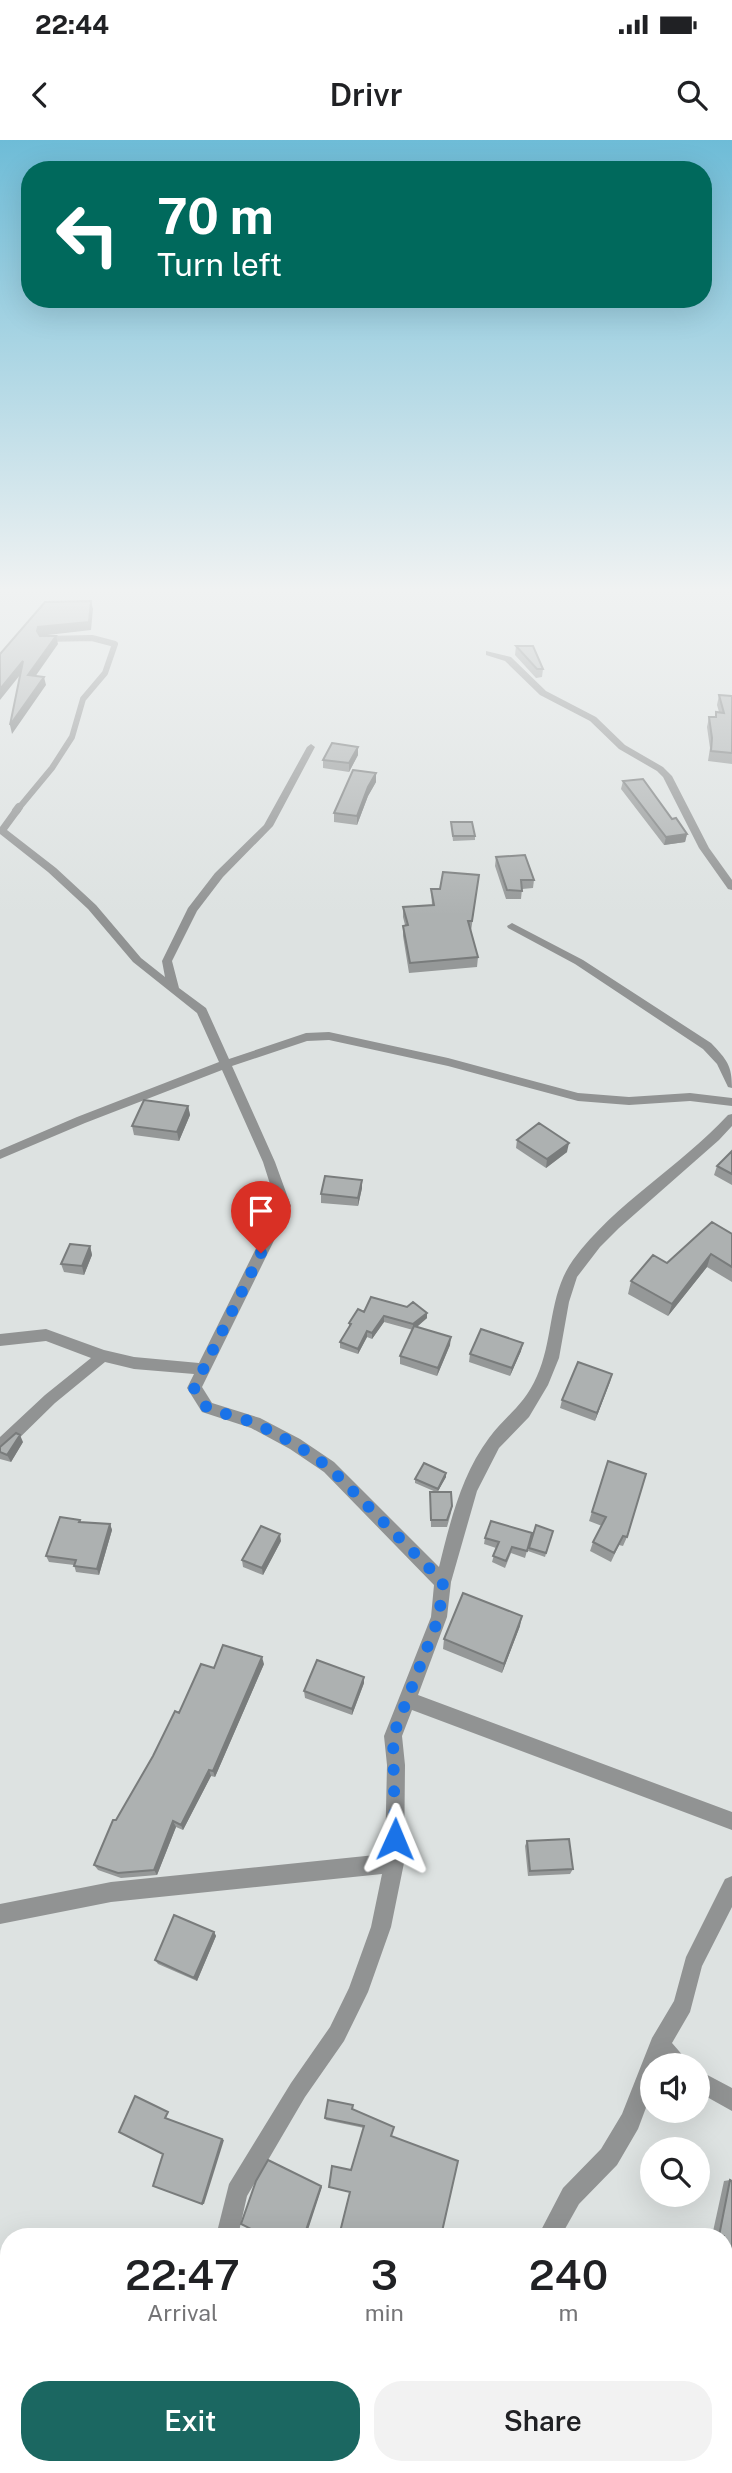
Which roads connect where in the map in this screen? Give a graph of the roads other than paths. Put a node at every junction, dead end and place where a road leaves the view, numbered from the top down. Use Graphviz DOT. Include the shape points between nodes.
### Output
graph roads {
  1 [pos="85,697"];
  2 [pos="550,697"];
  3 [pos="311,747"];
  4 [pos="16,811"];
  5 [pos="1,832"];
  6 [pos="732,887"];
  7 [pos="512,926"];
  8 [pos="174,989"];
  9 [pos="226,1064"];
  10 [pos="732,1084"];
  11 [pos="732,1102"];
  12 [pos="732,1118"];
  13 [pos="0,1155"];
  14 [pos="0,1340"];
  15 [pos="103,1356"];
  16 [pos="203,1369"];
  17 [pos="0,1447"];
  18 [pos="443,1582"];
  19 [pos="406,1699"];
  20 [pos="732,1821"];
  21 [pos="394,1863"];
  22 [pos="732,1886"];
  23 [pos="0,1914"];
  24 [pos="659,2045"];
  25 [pos="667,2053"];
  26 [pos="710,2087"];
  27 [pos="732,2100"];
  28 [pos="229,2228"];
  29 [pos="554,2228"];
  1 -- 4 [label="lane" via="72,737"];
  2 -- 6 [label="street" via="593,719 622,747 667,776 698,839"];
  3 -- 8 [label="street" via="268,826 192,910 167,961"];
  4 -- 5 [label="street"];
  5 -- 8 [label="street" via="92,906 137,960"];
  7 -- 10 [label="street" via="579,962 707,1046 722,1062"];
  8 -- 9 [label="street" via="202,1011"];
  9 -- 11 [label="street" via="306,1037 329,1036 578,1097 629,1101 690,1097"];
  9 -- 13 [label="street"];
  9 -- 16 [label="street" via="284,1206"];
  12 -- 18 [label="street" via="710,1145 614,1223 576,1266 548,1368 528,1408 493,1444 466,1501"];
  14 -- 15 [label="street" via="46,1335"];
  15 -- 16 [label="street"];
  15 -- 17 [label="street"];
  16 -- 18 [label="street" via="194,1388 207,1408 255,1423 329,1467"];
  18 -- 19 [label="street" via="439,1617"];
  19 -- 20 [label="street"];
  19 -- 21 [label="street" via="393,1736"];
  21 -- 23 [label="street" via="111,1892"];
  21 -- 28 [label="street" via="381,1927 358,1993 237,2192"];
  22 -- 24 [label="street" via="693,1964 683,2005"];
  24 -- 25 [label="street"];
  24 -- 29 [label="street" via="629,2121 609,2157 571,2196"];
  26 -- 27 [label="street"];
}
